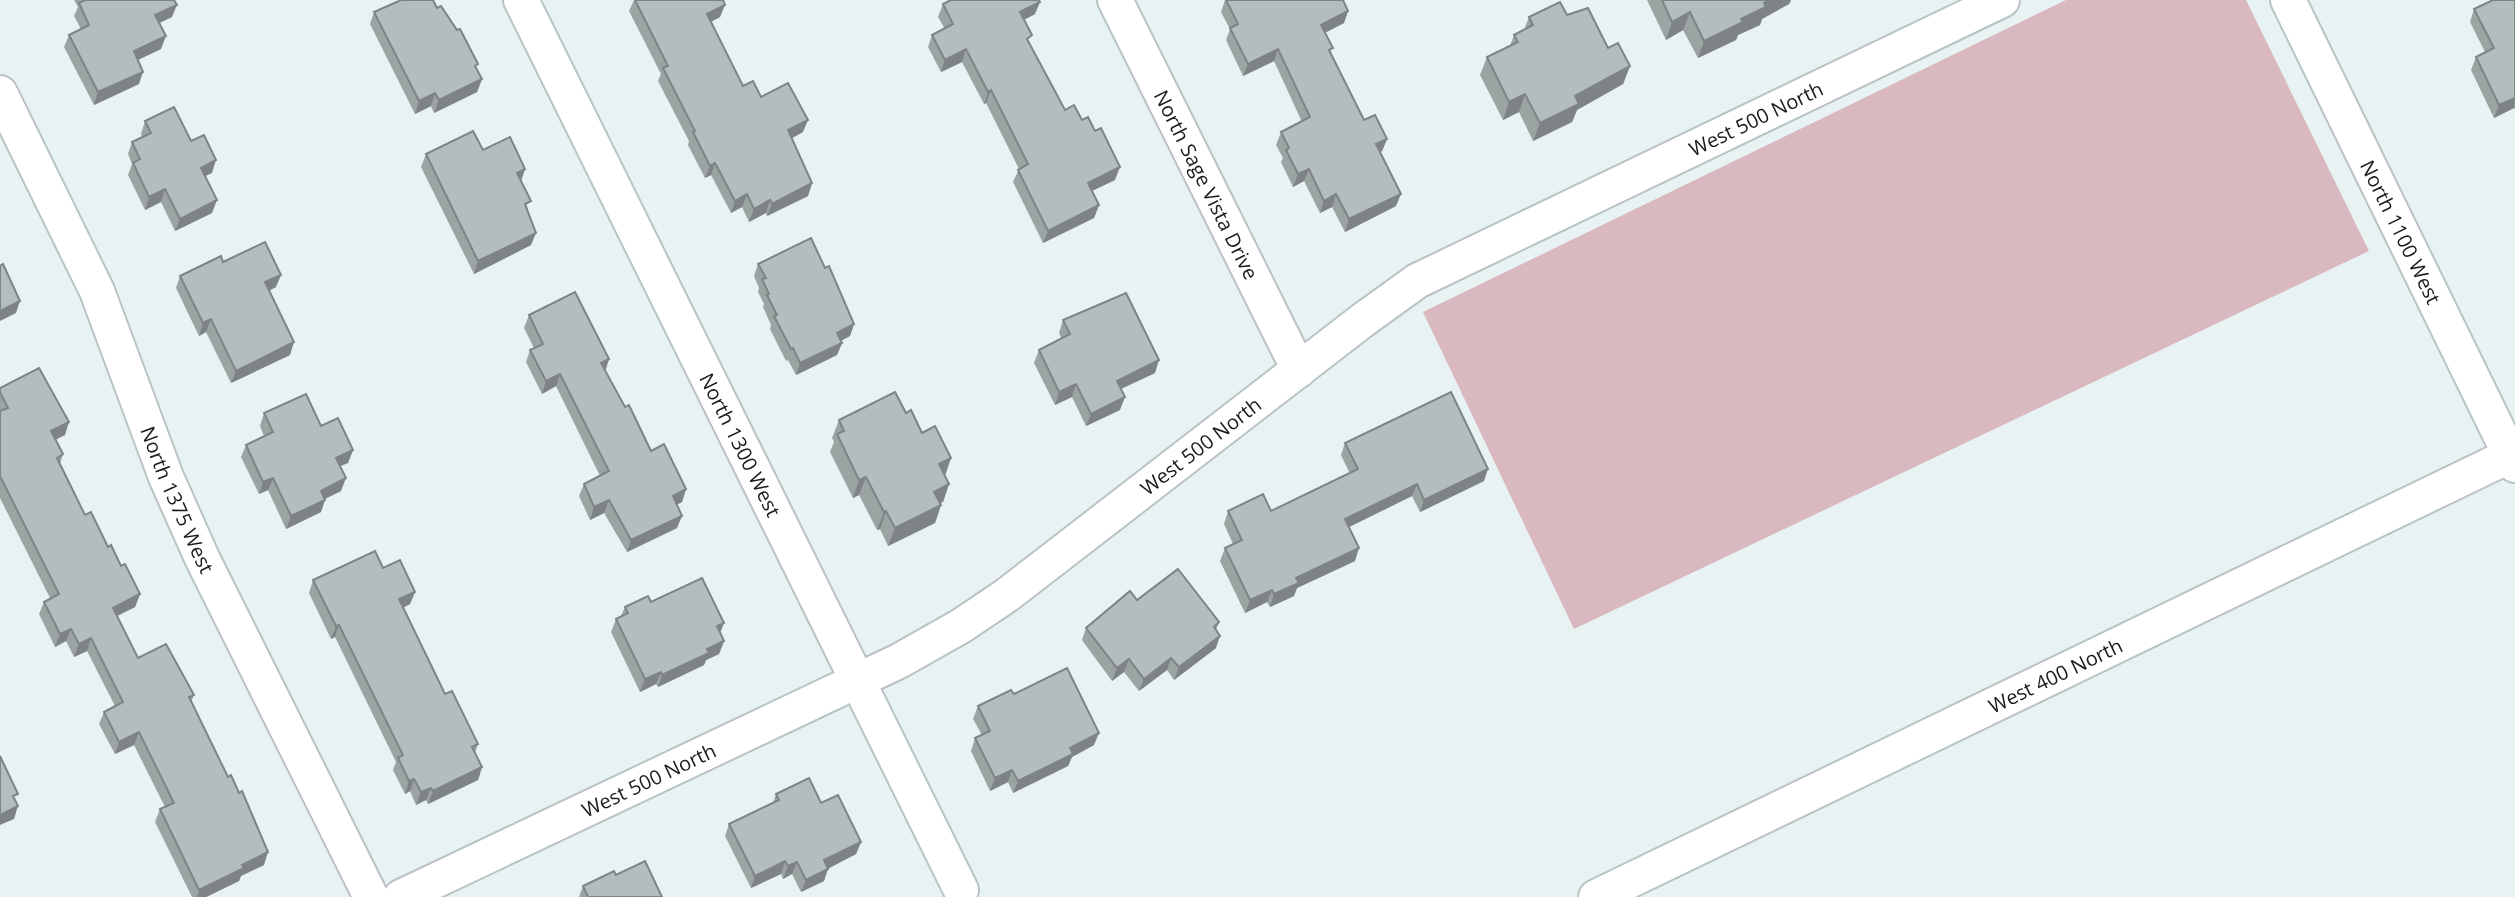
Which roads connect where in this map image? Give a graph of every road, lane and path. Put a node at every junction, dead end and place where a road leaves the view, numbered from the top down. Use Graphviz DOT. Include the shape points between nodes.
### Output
graph roads {
  1 [pos="521,0"];
  2 [pos="1115,0"];
  3 [pos="2002,0"];
  4 [pos="2288,0"];
  5 [pos="0,93"];
  6 [pos="1299,370"];
  7 [pos="2513,458"];
  8 [pos="856,681"];
  9 [pos="961,890"];
  10 [pos="371,897"];
  11 [pos="401,897"];
  12 [pos="1596,897"];
  1 -- 8 [label="street, North 1300 West"];
  2 -- 6 [label="street, North Sage Vista Drive"];
  3 -- 6 [label="street, West 500 North" via="1417,281"];
  4 -- 7 [label="street, North 1100 West"];
  5 -- 10 [label="street, North 1375 West" via="97,291 202,558"];
  6 -- 8 [label="street, West 500 North" via="1007,595 961,626"];
  7 -- 12 [label="street, West 400 North"];
  8 -- 9 [label="street, North 1300 West"];
  8 -- 11 [label="street, West 500 North"];
}
